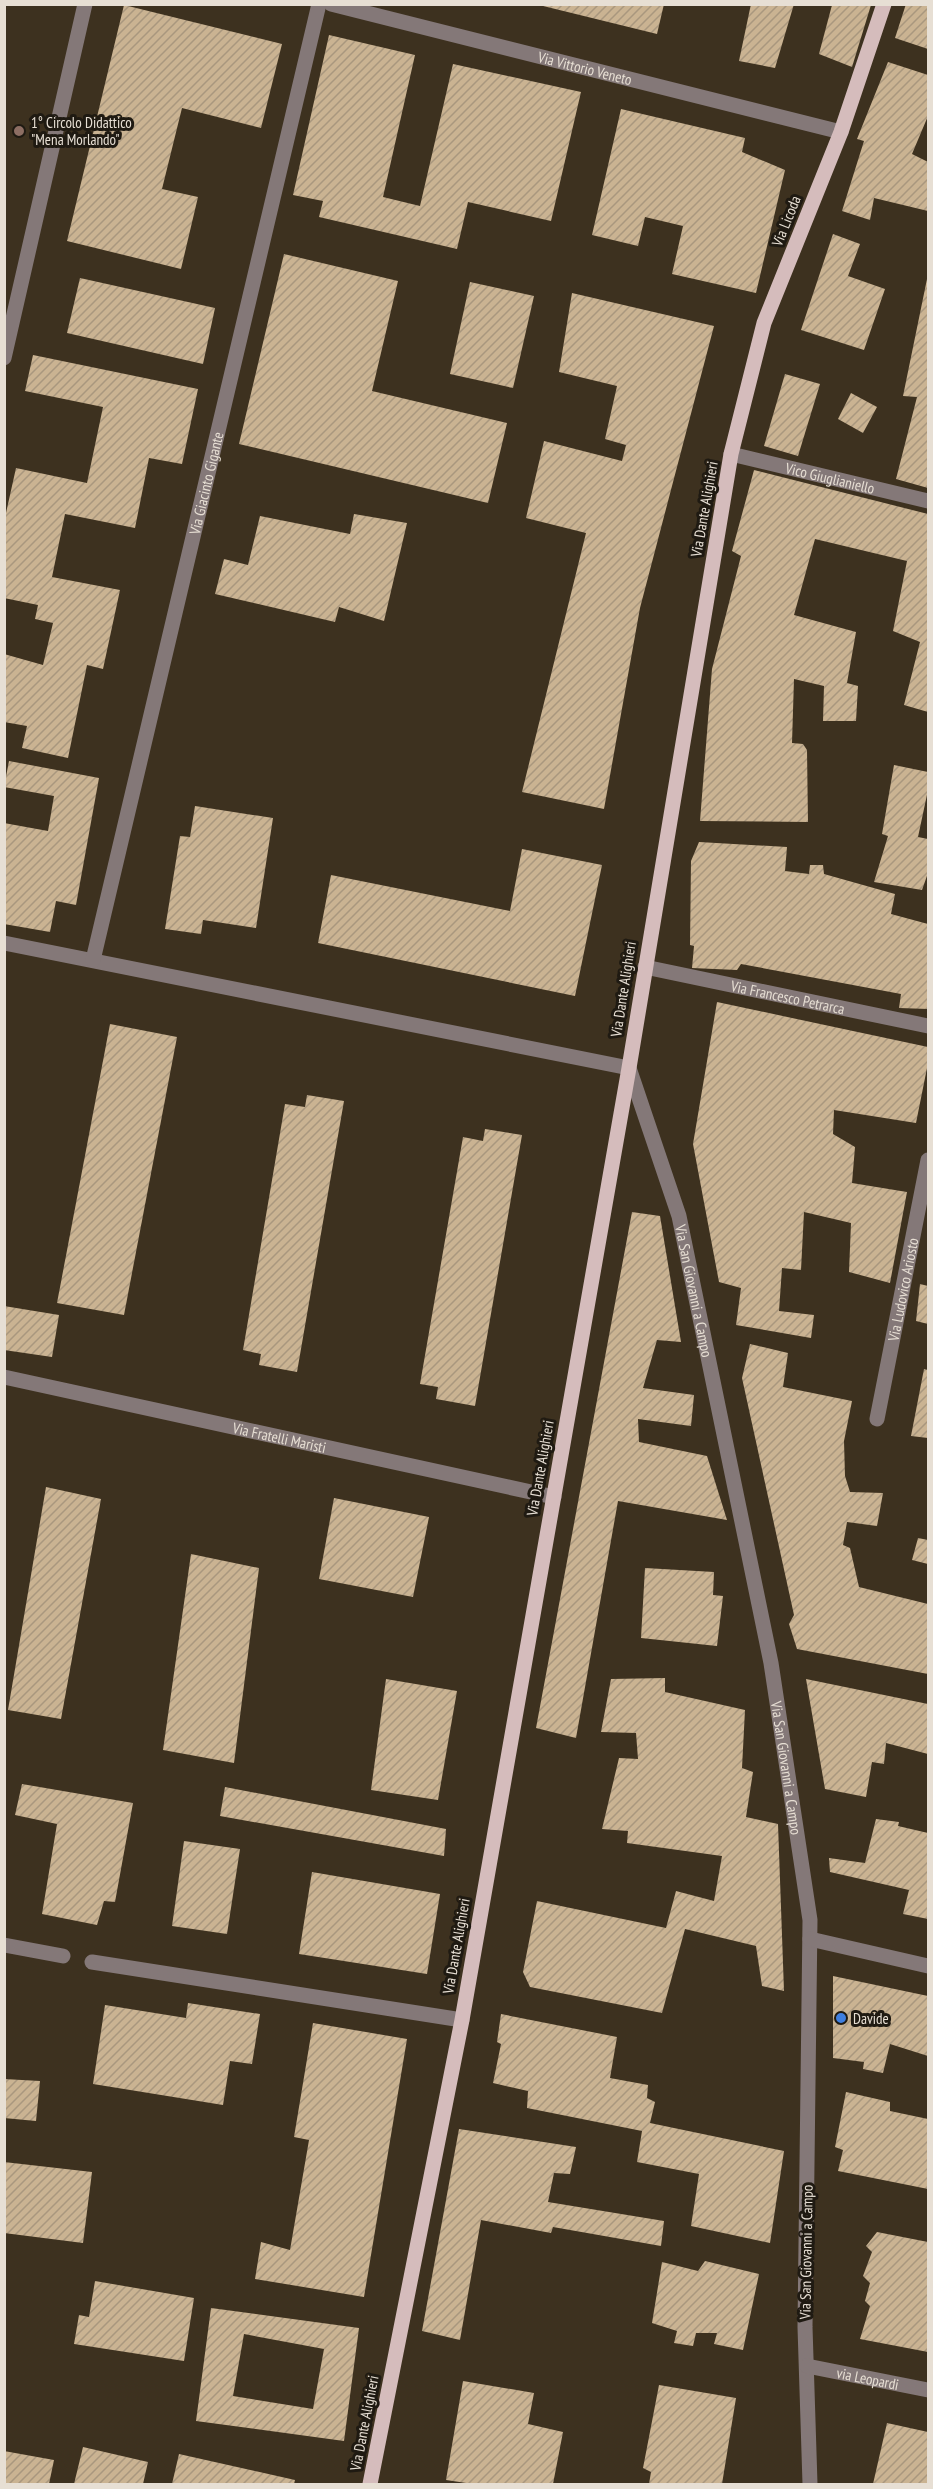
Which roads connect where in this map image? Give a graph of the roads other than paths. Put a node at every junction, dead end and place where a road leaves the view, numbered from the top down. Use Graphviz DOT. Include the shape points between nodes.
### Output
graph roads {
  1 [pos="85,4"];
  2 [pos="319,4"];
  3 [pos="331,4"];
  4 [pos="884,4"];
  5 [pos="841,132"];
  6 [pos="4,358"];
  7 [pos="731,454"];
  8 [pos="928,501"];
  9 [pos="4,943"];
  10 [pos="93,960"];
  11 [pos="645,967"];
  12 [pos="928,1026"];
  13 [pos="628,1068"];
  14 [pos="928,1160"];
  15 [pos="4,1377"];
  16 [pos="877,1419"];
  17 [pos="554,1497"];
  18 [pos="810,1939"];
  19 [pos="4,1945"];
  20 [pos="63,1956"];
  21 [pos="92,1962"];
  22 [pos="928,1966"];
  23 [pos="462,2020"];
  24 [pos="807,2366"];
  25 [pos="928,2390"];
  26 [pos="370,2484"];
  27 [pos="810,2484"];
  1 -- 6 [label="street"];
  2 -- 10 [label="street, Via Giacinto Gigante"];
  3 -- 5 [label="street, Via Vittorio Veneto"];
  4 -- 5 [label="main road, Via Licoda"];
  5 -- 7 [label="main road, Via Licoda" via="764,323"];
  7 -- 8 [label="street, Vico Giuglianiello"];
  7 -- 11 [label="main road, Via Dante Alighieri"];
  9 -- 10 [label="street"];
  10 -- 13 [label="street"];
  11 -- 12 [label="street, Via Francesco Petrarca"];
  11 -- 13 [label="main road, Via Dante Alighieri"];
  13 -- 17 [label="main road, Via Dante Alighieri"];
  13 -- 18 [label="street, Via San Giovanni a Campo" via="681,1228 771,1663"];
  14 -- 16 [label="street, Via Ludovico Ariosto"];
  15 -- 17 [label="street, Via Fratelli Maristi"];
  17 -- 23 [label="main road, Via Dante Alighieri"];
  18 -- 22 [label="street"];
  18 -- 24 [label="street, Via San Giovanni a Campo"];
  19 -- 20 [label="street"];
  21 -- 23 [label="street"];
  23 -- 26 [label="main road, Via Dante Alighieri"];
  24 -- 25 [label="street, via Leopardi"];
  24 -- 27 [label="street, Via San Giovanni a Campo"];
}
